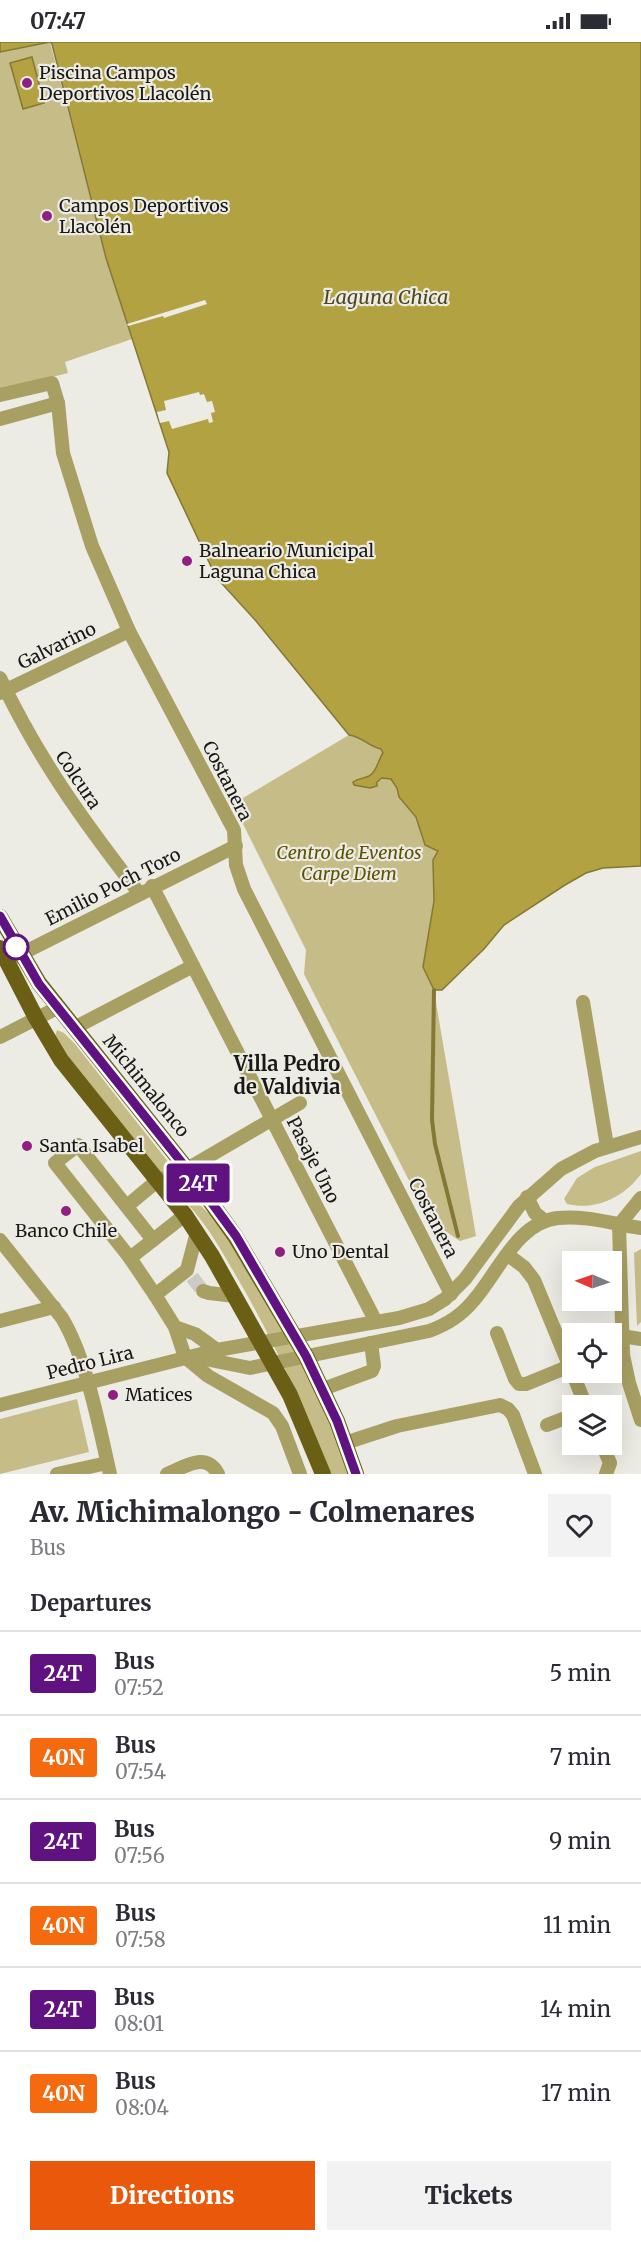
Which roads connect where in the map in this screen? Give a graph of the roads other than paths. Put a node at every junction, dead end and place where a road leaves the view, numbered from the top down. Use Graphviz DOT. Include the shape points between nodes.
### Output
graph roads {
  1 [pos="0,395"];
  2 [pos="58,403"];
  3 [pos="0,419"];
  4 [pos="129,631"];
  5 [pos="2,687"];
  6 [pos="236,846"];
  7 [pos="152,886"];
  8 [pos="139,893"];
  9 [pos="0,916"];
  10 [pos="9,954"];
  11 [pos="193,966"];
  12 [pos="583,1002"];
  13 [pos="57,1008"];
  14 [pos="36,1018"];
  15 [pos="74,1028"];
  16 [pos="0,1037"];
  17 [pos="300,1102"];
  18 [pos="272,1119"];
  19 [pos="641,1137"];
  20 [pos="607,1146"];
  21 [pos="187,1169"];
  22 [pos="158,1181"];
  23 [pos="527,1197"];
  24 [pos="641,1198"];
  25 [pos="127,1206"];
  26 [pos="185,1215"];
  27 [pos="546,1221"];
  28 [pos="620,1225"];
  29 [pos="641,1228"];
  30 [pos="197,1232"];
  31 [pos="0,1240"];
  32 [pos="153,1240"];
  33 [pos="508,1255"];
  34 [pos="130,1258"];
  35 [pos="203,1291"];
  36 [pos="451,1294"];
  37 [pos="155,1295"];
  38 [pos="235,1296"];
  39 [pos="54,1307"];
  40 [pos="0,1321"];
  41 [pos="376,1322"];
  42 [pos="622,1323"];
  43 [pos="175,1327"];
  44 [pos="497,1333"];
  45 [pos="295,1336"];
  46 [pos="622,1336"];
  47 [pos="641,1339"];
  48 [pos="261,1342"];
  49 [pos="371,1343"];
  50 [pos="562,1347"];
  51 [pos="217,1350"];
  52 [pos="306,1356"];
  53 [pos="187,1357"];
  54 [pos="274,1363"];
  55 [pos="562,1369"];
  56 [pos="87,1383"];
  57 [pos="323,1389"];
  58 [pos="0,1405"];
  59 [pos="640,1414"];
  60 [pos="562,1419"];
  61 [pos="547,1425"];
  62 [pos="345,1443"];
  63 [pos="607,1455"];
  64 [pos="108,1469"];
  65 [pos="57,1474"];
  66 [pos="167,1474"];
  67 [pos="218,1474"];
  68 [pos="300,1474"];
  69 [pos="323,1474"];
  70 [pos="356,1474"];
  71 [pos="535,1474"];
  72 [pos="606,1474"];
  1 -- 2 [label="street" via="52,383"];
  2 -- 3 [label="street"];
  2 -- 4 [label="street, Costanera" via="63,453 88,536"];
  4 -- 5 [label="street, Galvarino"];
  4 -- 6 [label="street, Costanera" via="234,830"];
  5 -- 8 [label="street, Colcura" via="62,791"];
  6 -- 7 [label="street, Emilio Poch Toro"];
  6 -- 36 [label="street, Costanera" via="236,865 244,889"];
  7 -- 8 [label="street, Emilio Poch Toro"];
  7 -- 11 [label="street, Pasaje Uno"];
  8 -- 10 [label="street, Emilio Poch Toro"];
  9 -- 10 [label="main road, Michimalonco"];
  10 -- 13 [label="main road, Michimalonco"];
  10 -- 14 [label="main road, Michimalonco"];
  11 -- 15 [label="street"];
  11 -- 18 [label="street, Pasaje Uno"];
  12 -- 20 [label="street"];
  13 -- 14 [label="street"];
  13 -- 15 [label="main road, Michimalonco"];
  14 -- 16 [label="street"];
  14 -- 22 [label="main road, Michimalonco" via="70,1072"];
  15 -- 21 [label="main road, Michimalonco"];
  17 -- 18 [label="street"];
  18 -- 21 [label="street"];
  18 -- 41 [label="street, Pasaje Uno"];
  19 -- 20 [label="street, Pedro Lira"];
  20 -- 23 [label="street, Pedro Lira" via="561,1169"];
  21 -- 22 [label="street"];
  21 -- 45 [label="main road, Michimalonco" via="236,1236"];
  22 -- 25 [label="street"];
  22 -- 26 [label="main road, Michimalonco"];
  23 -- 27 [label="street" via="535,1214"];
  23 -- 36 [label="street, Pedro Lira" via="476,1267"];
  24 -- 28 [label="street"];
  25 -- 32 [label="street"];
  25 -- 34 [label="street" via="78,1145 55,1163"];
  26 -- 30 [label="main road, Michimalonco"];
  26 -- 32 [label="street"];
  27 -- 28 [label="street" via="576,1218"];
  27 -- 33 [label="street" via="522,1237"];
  28 -- 29 [label="street"];
  28 -- 42 [label="street"];
  30 -- 37 [label="street" via="190,1273"];
  30 -- 38 [label="main road, Michimalonco"];
  31 -- 39 [label="street"];
  32 -- 34 [label="street"];
  33 -- 49 [label="street" via="475,1300 455,1318 429,1331"];
  33 -- 50 [label="street" via="531,1275"];
  34 -- 37 [label="street"];
  35 -- 38 [label="street"];
  36 -- 41 [label="street, Pedro Lira" via="422,1312"];
  37 -- 43 [label="street"];
  38 -- 48 [label="main road, Michimalonco"];
  39 -- 40 [label="street"];
  39 -- 56 [label="street" via="69,1330"];
  41 -- 45 [label="street, Pedro Lira"];
  43 -- 51 [label="street" via="195,1334"];
  43 -- 53 [label="street"];
  44 -- 55 [label="street" via="519,1384"];
  45 -- 48 [label="street, Pedro Lira"];
  45 -- 52 [label="main road, Michimalonco"];
  46 -- 47 [label="street"];
  46 -- 59 [label="street" via="625,1369"];
  48 -- 51 [label="street, Pedro Lira"];
  48 -- 54 [label="main road, Michimalonco"];
  49 -- 52 [label="street"];
  49 -- 57 [label="street" via="372,1371"];
  51 -- 53 [label="street, Pedro Lira"];
  52 -- 54 [label="street"];
  52 -- 57 [label="main road, Michimalonco"];
  53 -- 54 [label="street" via="244,1368"];
  53 -- 56 [label="street, Pedro Lira"];
  53 -- 68 [label="street" via="208,1376 273,1413"];
  54 -- 69 [label="main road, Michimalonco"];
  56 -- 58 [label="street, Pedro Lira"];
  56 -- 64 [label="street"];
  57 -- 62 [label="main road, Michimalonco"];
  60 -- 61 [label="street"];
  62 -- 70 [label="main road, Michimalonco"];
  62 -- 71 [label="street" via="397,1426 500,1405 513,1415"];
  63 -- 72 [label="street" via="610,1463"];
  64 -- 65 [label="street"];
  66 -- 67 [label="street" via="202,1461 212,1465"];
}
